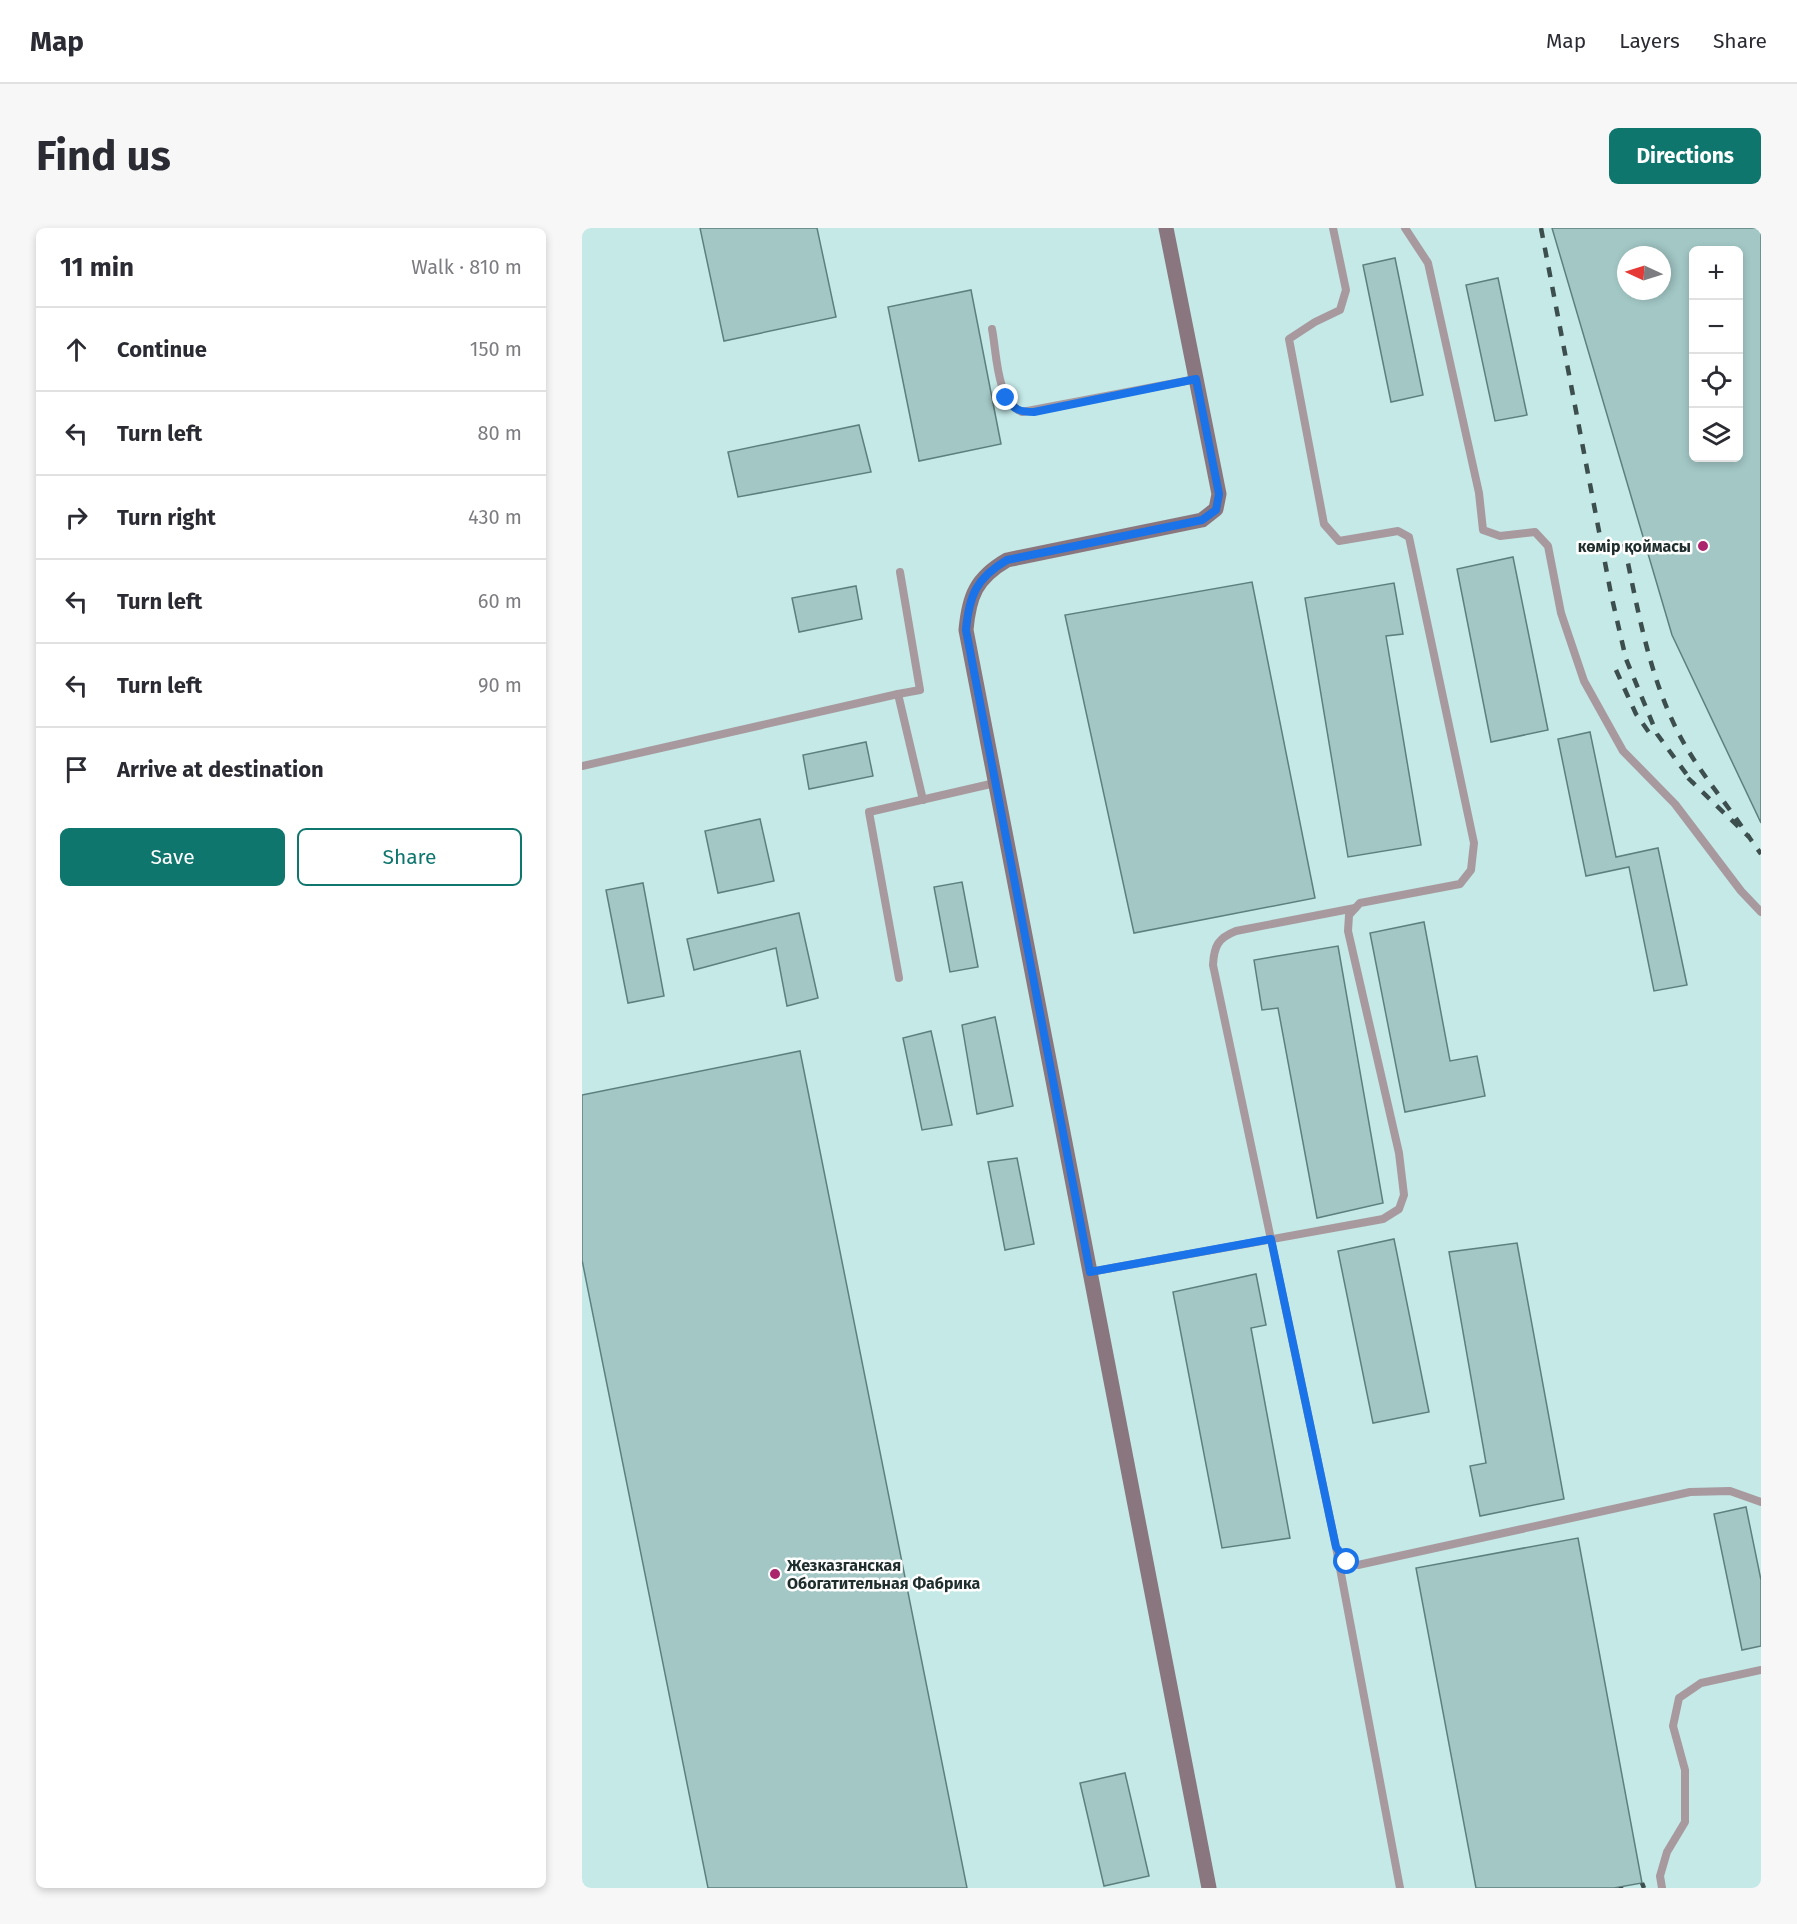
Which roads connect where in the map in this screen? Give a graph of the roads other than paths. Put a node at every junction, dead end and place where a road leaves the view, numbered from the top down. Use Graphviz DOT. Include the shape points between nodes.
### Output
graph roads {
  1 [pos="1166,228"];
  2 [pos="1333,228"];
  3 [pos="1405,228"];
  4 [pos="992,329"];
  5 [pos="1196,379"];
  6 [pos="900,573"];
  7 [pos="898,694"];
  8 [pos="582,766"];
  9 [pos="995,783"];
  10 [pos="923,800"];
  11 [pos="1356,908"];
  12 [pos="1761,912"];
  13 [pos="899,978"];
  14 [pos="1271,1239"];
  15 [pos="1090,1272"];
  16 [pos="1761,1502"];
  17 [pos="1336,1547"];
  18 [pos="1761,1670"];
  19 [pos="1209,1888"];
  20 [pos="1400,1888"];
  21 [pos="1662,1888"];
  1 -- 5 [label="street"];
  2 -- 11 [label="lane" via="1346,290 1340,310 1289,339 1324,524 1339,541 1398,531 1409,537 1474,843 1471,870 1460,884 1381,897"];
  3 -- 12 [label="lane" via="1428,263 1479,493 1482,530 1500,536 1535,532 1548,546 1561,613 1584,681 1623,751 1675,804"];
  4 -- 5 [label="lane" via="1006,398 1022,412"];
  5 -- 9 [label="street" via="1219,494 1216,510 1202,520 1007,560 982,579 968,603 968,642"];
  6 -- 7 [label="lane" via="920,690"];
  7 -- 8 [label="lane"];
  7 -- 10 [label="lane"];
  9 -- 10 [label="lane"];
  9 -- 15 [label="street"];
  10 -- 13 [label="lane" via="869,812"];
  11 -- 14 [label="lane" via="1349,915 1348,931 1399,1153 1404,1195 1399,1209 1383,1219"];
  11 -- 14 [label="lane" via="1236,931 1223,936 1214,947 1215,981"];
  14 -- 15 [label="lane"];
  14 -- 17 [label="lane"];
  15 -- 19 [label="street"];
  16 -- 17 [label="lane" via="1730,1491 1690,1492 1358,1565 1347,1562"];
  17 -- 20 [label="lane"];
  18 -- 21 [label="lane" via="1701,1683 1679,1698 1673,1726 1685,1770 1685,1822 1668,1852 1660,1876"];
}
